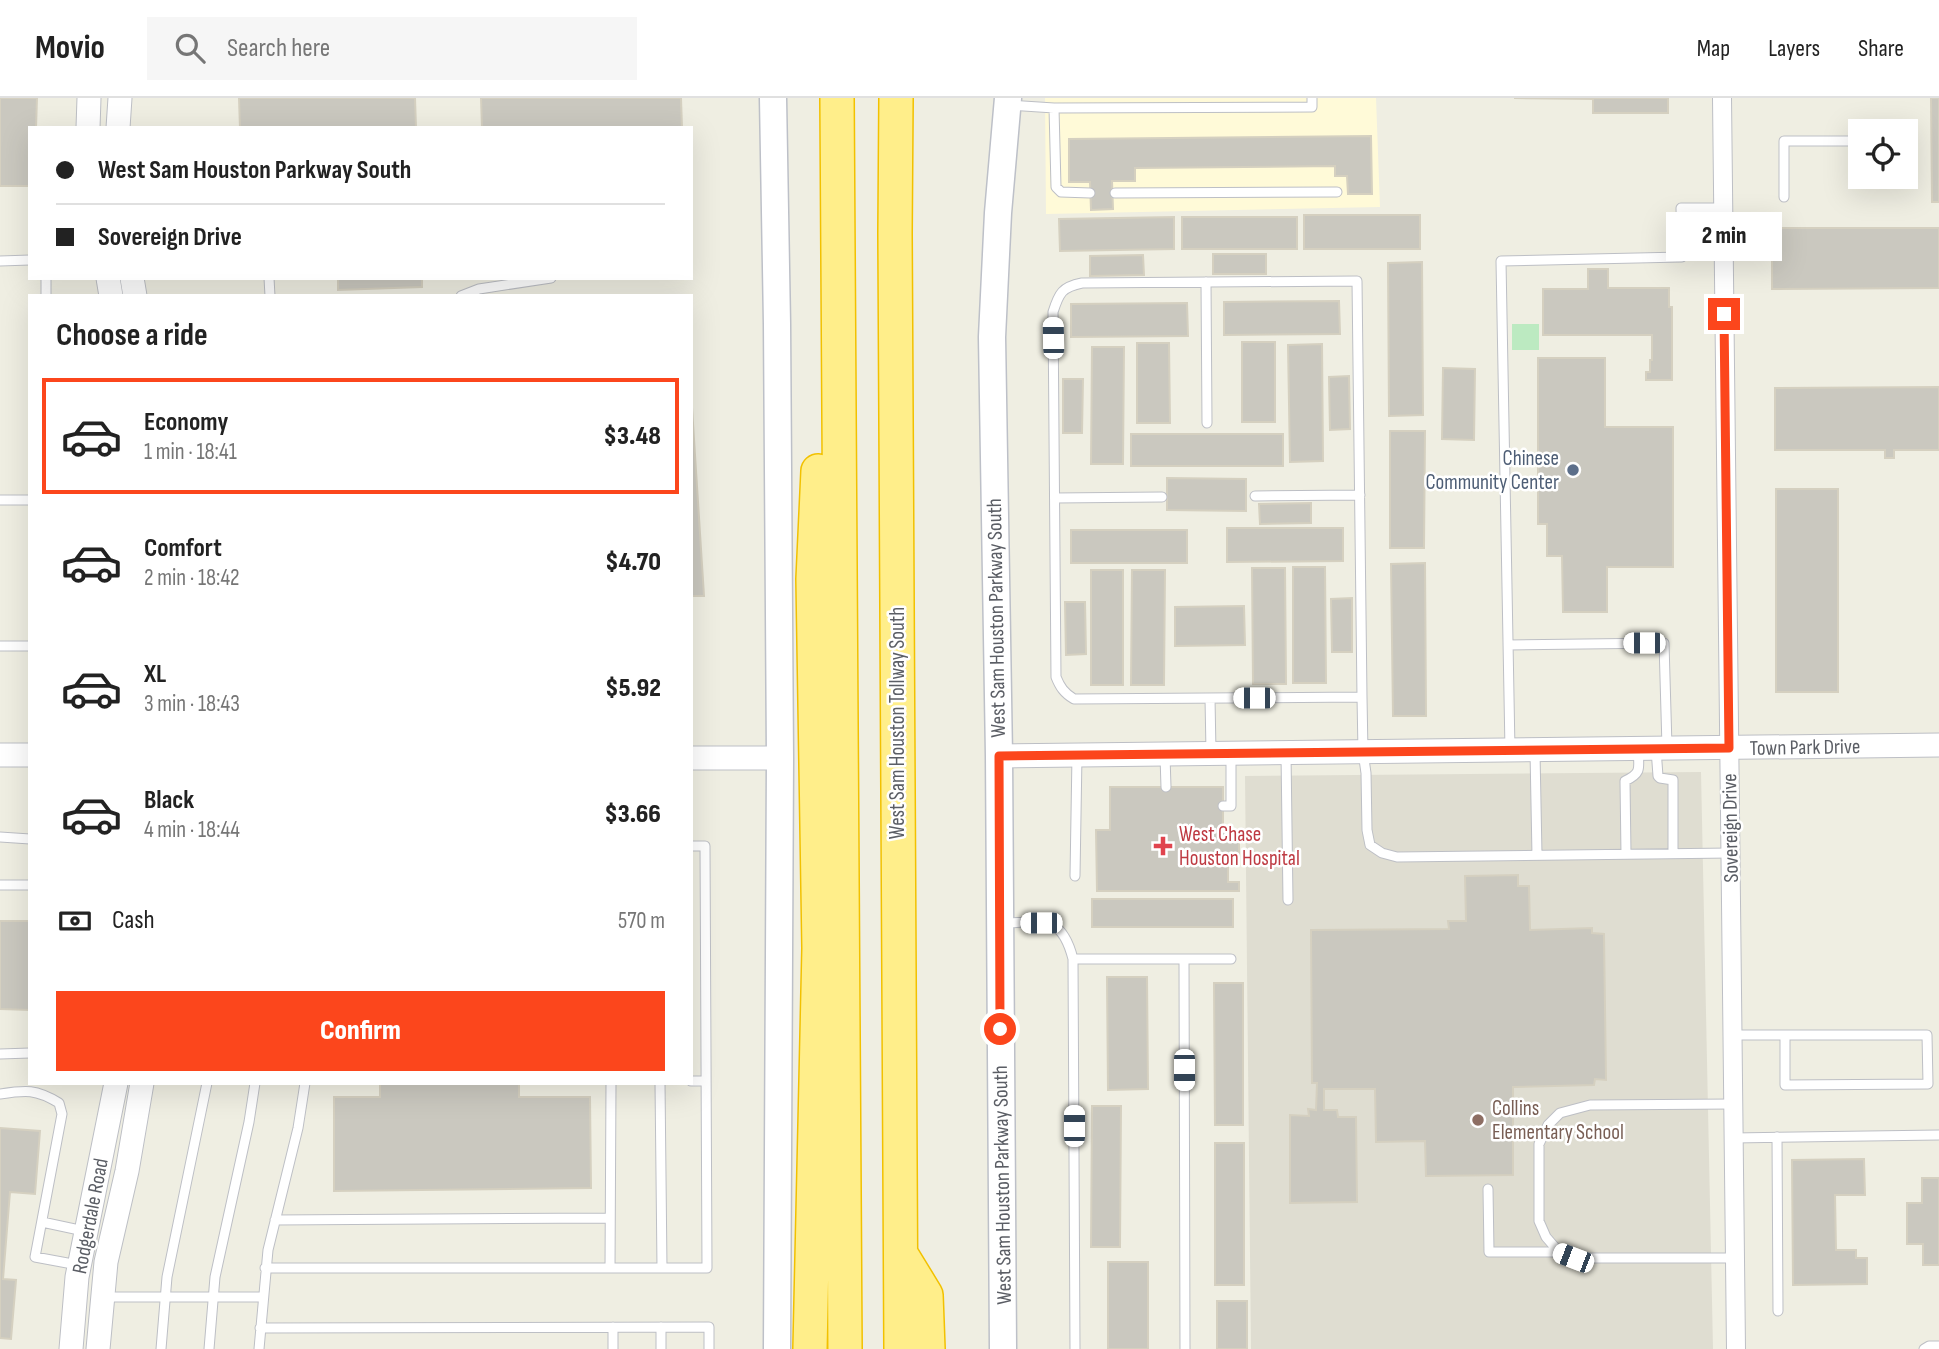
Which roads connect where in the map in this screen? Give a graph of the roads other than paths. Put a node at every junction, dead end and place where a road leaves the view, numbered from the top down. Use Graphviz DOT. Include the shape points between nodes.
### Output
graph roads {
  1 [pos="89,98"];
  2 [pos="120,98"];
  3 [pos="772,98"];
  4 [pos="896,98"];
  5 [pos="1312,98"];
  6 [pos="1722,98"];
  7 [pos="1008,102"];
  8 [pos="1093,102"];
  9 [pos="837,107"];
  10 [pos="1055,108"];
  11 [pos="88,126"];
  12 [pos="118,126"];
  13 [pos="1848,141"];
  14 [pos="1337,192"];
  15 [pos="1090,193"];
  16 [pos="1115,193"];
  17 [pos="1784,197"];
  18 [pos="1723,208"];
  19 [pos="28,260"];
  20 [pos="0,261"];
  21 [pos="538,280"];
  22 [pos="1206,282"];
  23 [pos="466,294"];
  24 [pos="1207,424"];
  25 [pos="1360,495"];
  26 [pos="1255,496"];
  27 [pos="1163,497"];
  28 [pos="1055,498"];
  29 [pos="0,500"];
  30 [pos="28,500"];
  31 [pos="1508,645"];
  32 [pos="0,646"];
  33 [pos="28,646"];
  34 [pos="1362,697"];
  35 [pos="1210,698"];
  36 [pos="1939,745"];
  37 [pos="1729,748"];
  38 [pos="1654,749"];
  39 [pos="1510,750"];
  40 [pos="1535,750"];
  41 [pos="1363,752"];
  42 [pos="1221,753"];
  43 [pos="1286,753"];
  44 [pos="1164,754"];
  45 [pos="0,755"];
  46 [pos="28,755"];
  47 [pos="1077,755"];
  48 [pos="999,756"];
  49 [pos="693,758"];
  50 [pos="780,758"];
  51 [pos="1166,786"];
  52 [pos="1223,806"];
  53 [pos="0,837"];
  54 [pos="28,839"];
  55 [pos="693,846"];
  56 [pos="1673,853"];
  57 [pos="1731,853"];
  58 [pos="1626,854"];
  59 [pos="1537,855"];
  60 [pos="1075,876"];
  61 [pos="0,885"];
  62 [pos="28,885"];
  63 [pos="1288,900"];
  64 [pos="999,923"];
  65 [pos="1073,959"];
  66 [pos="1184,959"];
  67 [pos="1231,959"];
  68 [pos="1732,1035"];
  69 [pos="1785,1035"];
  70 [pos="28,1053"];
  71 [pos="0,1054"];
  72 [pos="693,1081"];
  73 [pos="706,1081"];
  74 [pos="116,1085"];
  75 [pos="142,1085"];
  76 [pos="206,1085"];
  77 [pos="255,1085"];
  78 [pos="305,1085"];
  79 [pos="611,1085"];
  80 [pos="660,1085"];
  81 [pos="0,1094"];
  82 [pos="1733,1104"];
  83 [pos="1939,1135"];
  84 [pos="1777,1137"];
  85 [pos="1734,1138"];
  86 [pos="1488,1189"];
  87 [pos="610,1218"];
  88 [pos="275,1220"];
  89 [pos="42,1222"];
  90 [pos="86,1231"];
  91 [pos="1559,1252"];
  92 [pos="901,1253"];
  93 [pos="1735,1258"];
  94 [pos="79,1266"];
  95 [pos="610,1268"];
  96 [pos="662,1268"];
  97 [pos="265,1269"];
  98 [pos="103,1297"];
  99 [pos="165,1297"];
  100 [pos="214,1297"];
  101 [pos="262,1297"];
  102 [pos="1778,1311"];
  103 [pos="613,1327"];
  104 [pos="661,1327"];
  105 [pos="260,1328"];
  106 [pos="1939,1346"];
  107 [pos="71,1349"];
  108 [pos="98,1349"];
  109 [pos="161,1349"];
  110 [pos="209,1349"];
  111 [pos="259,1349"];
  112 [pos="613,1349"];
  113 [pos="661,1349"];
  114 [pos="709,1349"];
  115 [pos="777,1349"];
  116 [pos="810,1349"];
  117 [pos="845,1349"];
  118 [pos="901,1349"];
  119 [pos="928,1349"];
  120 [pos="1003,1349"];
  121 [pos="1075,1349"];
  122 [pos="1185,1349"];
  123 [pos="1736,1349"];
  124 [pos="1924,1349"];
  1 -- 11 [label="street"];
  2 -- 12 [label="street"];
  3 -- 50 [label="main road"];
  4 -- 92 [label="highway, West Sam Houston Tollway South"];
  5 -- 8 [label="lane" via="1312,107"];
  6 -- 18 [label="street, Sovereign Drive"];
  7 -- 10 [label="lane"];
  7 -- 48 [label="main road, West Sam Houston Parkway South" via="998,213 991,401"];
  8 -- 10 [label="lane"];
  9 -- 116 [label="highway" via="813,579 819,948"];
  9 -- 117 [label="highway"];
  10 -- 15 [label="lane" via="1056,187 1061,192"];
  13 -- 17 [label="lane" via="1784,141"];
  14 -- 16 [label="lane"];
  18 -- 31 [label="lane" via="1681,208 1682,257 1501,261"];
  18 -- 37 [label="street, Sovereign Drive"];
  19 -- 20 [label="lane"];
  21 -- 23 [label="lane"];
  22 -- 24 [label="lane"];
  22 -- 25 [label="lane" via="1357,281"];
  22 -- 28 [label="lane" via="1082,284 1061,291 1052,312"];
  25 -- 26 [label="lane"];
  25 -- 34 [label="lane"];
  27 -- 28 [label="lane"];
  28 -- 35 [label="lane" via="1056,677 1061,688 1074,699"];
  29 -- 30 [label="lane"];
  31 -- 38 [label="lane" via="1664,643"];
  31 -- 39 [label="lane"];
  32 -- 33 [label="lane"];
  34 -- 35 [label="lane"];
  34 -- 41 [label="lane"];
  35 -- 42 [label="lane"];
  36 -- 37 [label="street, Town Park Drive"];
  37 -- 38 [label="street, Town Park Drive"];
  37 -- 57 [label="street, Sovereign Drive"];
  38 -- 40 [label="street, Town Park Drive"];
  38 -- 56 [label="lane" via="1658,776 1673,780"];
  38 -- 58 [label="lane" via="1636,776 1625,781"];
  39 -- 40 [label="street, Town Park Drive"];
  39 -- 41 [label="street, Town Park Drive"];
  40 -- 59 [label="lane"];
  41 -- 43 [label="street, Town Park Drive"];
  41 -- 59 [label="lane" via="1367,830 1370,845 1382,853"];
  42 -- 43 [label="street, Town Park Drive"];
  42 -- 44 [label="street, Town Park Drive"];
  42 -- 52 [label="lane" via="1231,806"];
  43 -- 63 [label="lane"];
  44 -- 47 [label="street, Town Park Drive"];
  44 -- 51 [label="lane"];
  45 -- 46 [label="street"];
  47 -- 48 [label="street, Town Park Drive"];
  47 -- 60 [label="lane"];
  48 -- 64 [label="main road, West Sam Houston Parkway South"];
  49 -- 50 [label="street"];
  50 -- 115 [label="main road"];
  53 -- 54 [label="lane"];
  55 -- 73 [label="lane" via="705,846"];
  56 -- 57 [label="lane"];
  56 -- 58 [label="lane"];
  57 -- 68 [label="street, Sovereign Drive"];
  58 -- 59 [label="lane"];
  61 -- 62 [label="lane"];
  64 -- 65 [label="lane" via="1053,925 1069,941"];
  64 -- 120 [label="main road, West Sam Houston Parkway South"];
  65 -- 66 [label="lane"];
  65 -- 121 [label="lane"];
  66 -- 67 [label="lane"];
  66 -- 122 [label="lane"];
  68 -- 69 [label="lane"];
  68 -- 82 [label="street, Sovereign Drive"];
  69 -- 69 [label="lane" via="1927,1035 1928,1084 1785,1085"];
  70 -- 71 [label="lane"];
  72 -- 73 [label="lane"];
  73 -- 96 [label="lane" via="707,1268"];
  74 -- 90 [label="street, Rodgerdale Road"];
  75 -- 98 [label="street, Rodgerdale Road"];
  76 -- 99 [label="lane"];
  77 -- 100 [label="lane"];
  78 -- 88 [label="lane"];
  79 -- 87 [label="lane"];
  80 -- 96 [label="lane"];
  81 -- 89 [label="lane" via="25,1090 59,1103 62,1114"];
  82 -- 85 [label="street, Sovereign Drive"];
  82 -- 91 [label="lane" via="1590,1105 1560,1113 1539,1144 1539,1221"];
  83 -- 84 [label="lane"];
  84 -- 85 [label="lane"];
  84 -- 102 [label="lane"];
  85 -- 93 [label="street, Sovereign Drive"];
  86 -- 91 [label="lane" via="1489,1252"];
  87 -- 88 [label="lane"];
  87 -- 95 [label="lane"];
  88 -- 97 [label="lane"];
  89 -- 90 [label="lane"];
  89 -- 94 [label="lane" via="35,1257"];
  90 -- 94 [label="street, Rodgerdale Road"];
  91 -- 93 [label="lane" via="1573,1258"];
  92 -- 118 [label="highway, West Sam Houston Tollway South"];
  92 -- 119 [label="highway" via="926,1295"];
  93 -- 123 [label="street, Sovereign Drive"];
  94 -- 107 [label="street, Rodgerdale Road"];
  95 -- 96 [label="lane"];
  95 -- 97 [label="lane"];
  97 -- 101 [label="lane"];
  98 -- 99 [label="lane"];
  98 -- 108 [label="street, Rodgerdale Road"];
  99 -- 100 [label="lane"];
  99 -- 109 [label="lane"];
  100 -- 101 [label="lane"];
  100 -- 110 [label="lane"];
  101 -- 105 [label="lane"];
  103 -- 104 [label="lane"];
  103 -- 105 [label="lane"];
  103 -- 112 [label="lane"];
  104 -- 113 [label="lane"];
  104 -- 114 [label="lane" via="709,1327"];
  105 -- 111 [label="lane"];
  106 -- 124 [label="lane"];
}
